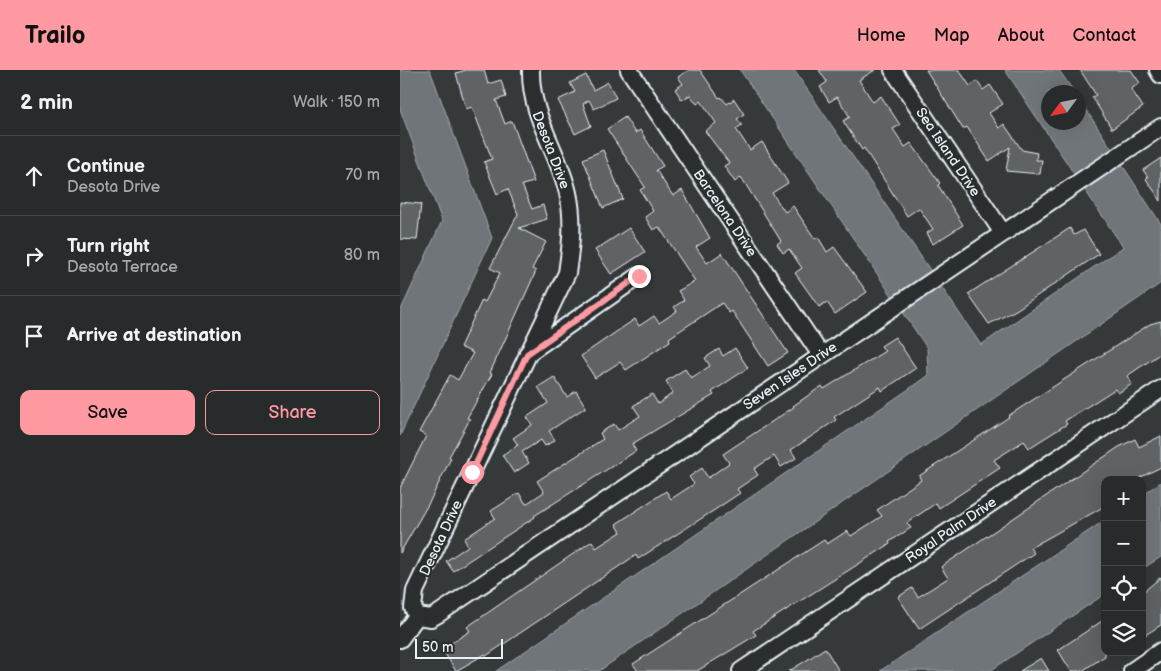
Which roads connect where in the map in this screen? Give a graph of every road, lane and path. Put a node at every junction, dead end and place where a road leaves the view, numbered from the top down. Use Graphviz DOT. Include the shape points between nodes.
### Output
graph roads {
  1 [pos="531,70"];
  2 [pos="629,70"];
  3 [pos="893,70"];
  4 [pos="1158,70"];
  5 [pos="1161,74"];
  6 [pos="1161,126"];
  7 [pos="1003,233"];
  8 [pos="639,276"];
  9 [pos="527,354"];
  10 [pos="822,355"];
  11 [pos="1161,389"];
  12 [pos="417,616"];
  13 [pos="400,639"];
  14 [pos="1161,651"];
  15 [pos="742,671"];
  16 [pos="1132,671"];
  1 -- 9 [label="street, Desota Drive" via="535,107 568,193 572,243 567,273"];
  2 -- 10 [label="street, Barcelona Drive"];
  3 -- 7 [label="street, Sea Island Drive"];
  4 -- 5 [label="street"];
  6 -- 7 [label="street, Seven Isles Drive"];
  7 -- 10 [label="street, Seven Isles Drive"];
  8 -- 9 [label="street"];
  9 -- 12 [label="street, Desota Drive" via="415,592 413,608"];
  10 -- 12 [label="street, Seven Isles Drive" via="438,614 430,618"];
  11 -- 15 [label="street, Royal Palm Drive"];
  12 -- 13 [label="street"];
  14 -- 16 [label="street"];
}
